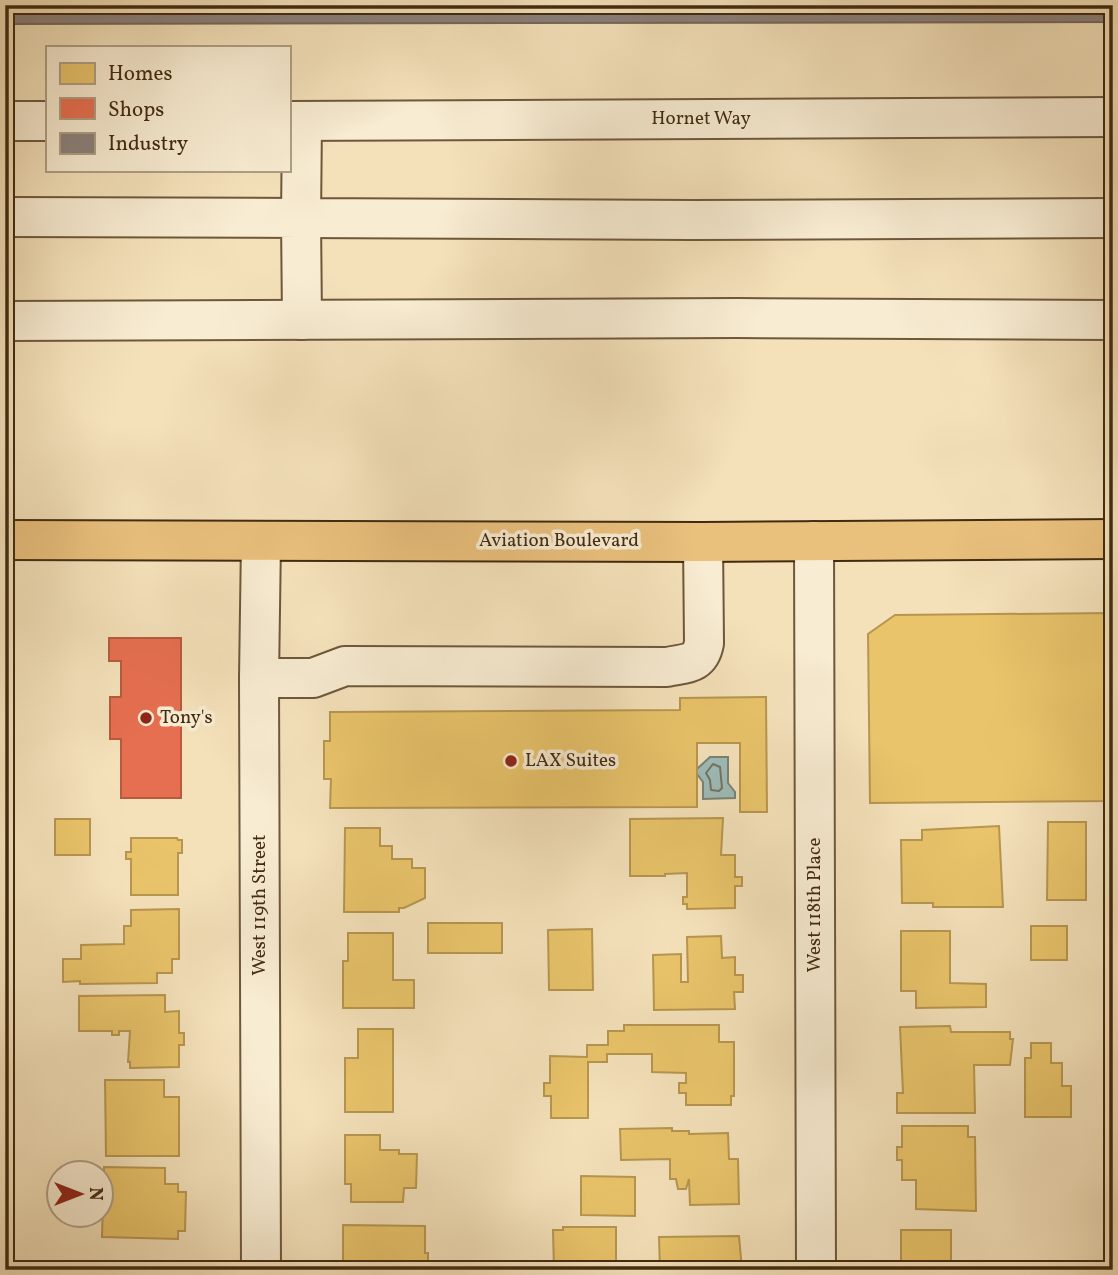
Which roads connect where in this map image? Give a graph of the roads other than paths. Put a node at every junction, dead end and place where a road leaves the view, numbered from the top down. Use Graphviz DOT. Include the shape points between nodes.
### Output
graph roads {
  1 [pos="1113,117"];
  2 [pos="5,121"];
  3 [pos="46,121"];
  4 [pos="295,121"];
  5 [pos="5,217"];
  6 [pos="301,218"];
  7 [pos="1113,218"];
  8 [pos="302,320"];
  9 [pos="1113,320"];
  10 [pos="5,321"];
  11 [pos="1113,539"];
  12 [pos="5,540"];
  13 [pos="261,541"];
  14 [pos="814,541"];
  15 [pos="703,542"];
  16 [pos="259,678"];
  17 [pos="261,1270"];
  18 [pos="816,1270"];
  1 -- 4 [label="street, Hornet Way"];
  2 -- 3 [label="street"];
  4 -- 6 [label="street"];
  5 -- 6 [label="street"];
  6 -- 7 [label="street"];
  6 -- 8 [label="street"];
  8 -- 9 [label="street"];
  8 -- 10 [label="street"];
  11 -- 14 [label="main road, Aviation Boulevard"];
  12 -- 13 [label="main road, Aviation Boulevard"];
  13 -- 15 [label="main road, Aviation Boulevard"];
  13 -- 16 [label="street, West 119th Street"];
  14 -- 15 [label="main road, Aviation Boulevard"];
  14 -- 18 [label="street, West 118th Place"];
  15 -- 16 [label="street" via="704,643 697,660 667,667 345,666 313,678"];
  16 -- 17 [label="street, West 119th Street"];
}
